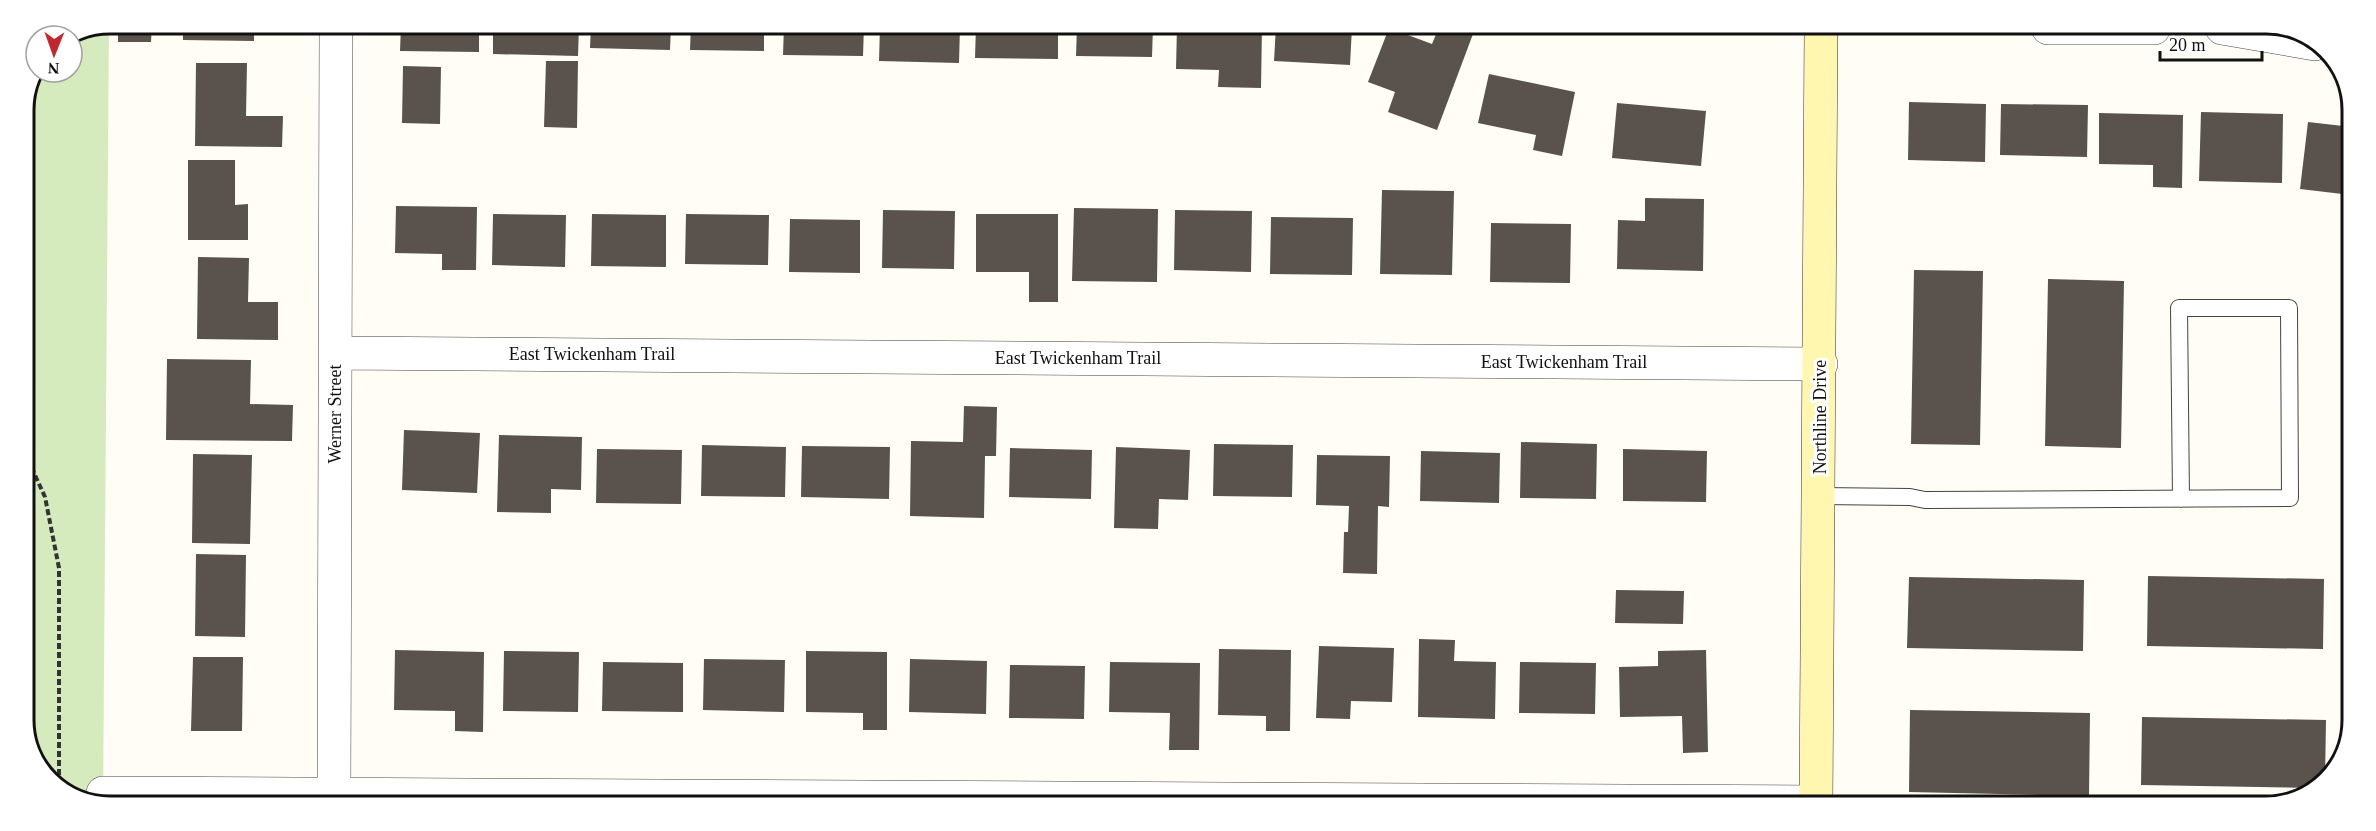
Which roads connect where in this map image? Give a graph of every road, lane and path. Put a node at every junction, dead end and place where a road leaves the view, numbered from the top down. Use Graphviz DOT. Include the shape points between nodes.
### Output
graph roads {
  1 [pos="336,35"];
  2 [pos="1821,35"];
  3 [pos="2263,35"];
  4 [pos="2294,40"];
  5 [pos="335,353"];
  6 [pos="1821,364"];
  7 [pos="35,475"];
  8 [pos="1820,496"];
  9 [pos="2181,499"];
  10 [pos="59,776"];
  11 [pos="103,793"];
  12 [pos="242,796"];
  13 [pos="334,796"];
  14 [pos="1816,796"];
  1 -- 5 [label="street, Werner Street"];
  2 -- 6 [label="street, Northline Drive"];
  3 -- 4 [label="street"];
  5 -- 6 [label="street, East Twickenham Trail"];
  5 -- 13 [label="street, Werner Street"];
  6 -- 8 [label="street, Northline Drive"];
  7 -- 10 [label="path" via="45,497 59,568"];
  8 -- 9 [label="lane" via="1925,500"];
  8 -- 14 [label="street, Northline Drive"];
  9 -- 9 [label="lane" via="2290,498 2289,308 2179,308"];
  11 -- 12 [label="street"];
}
